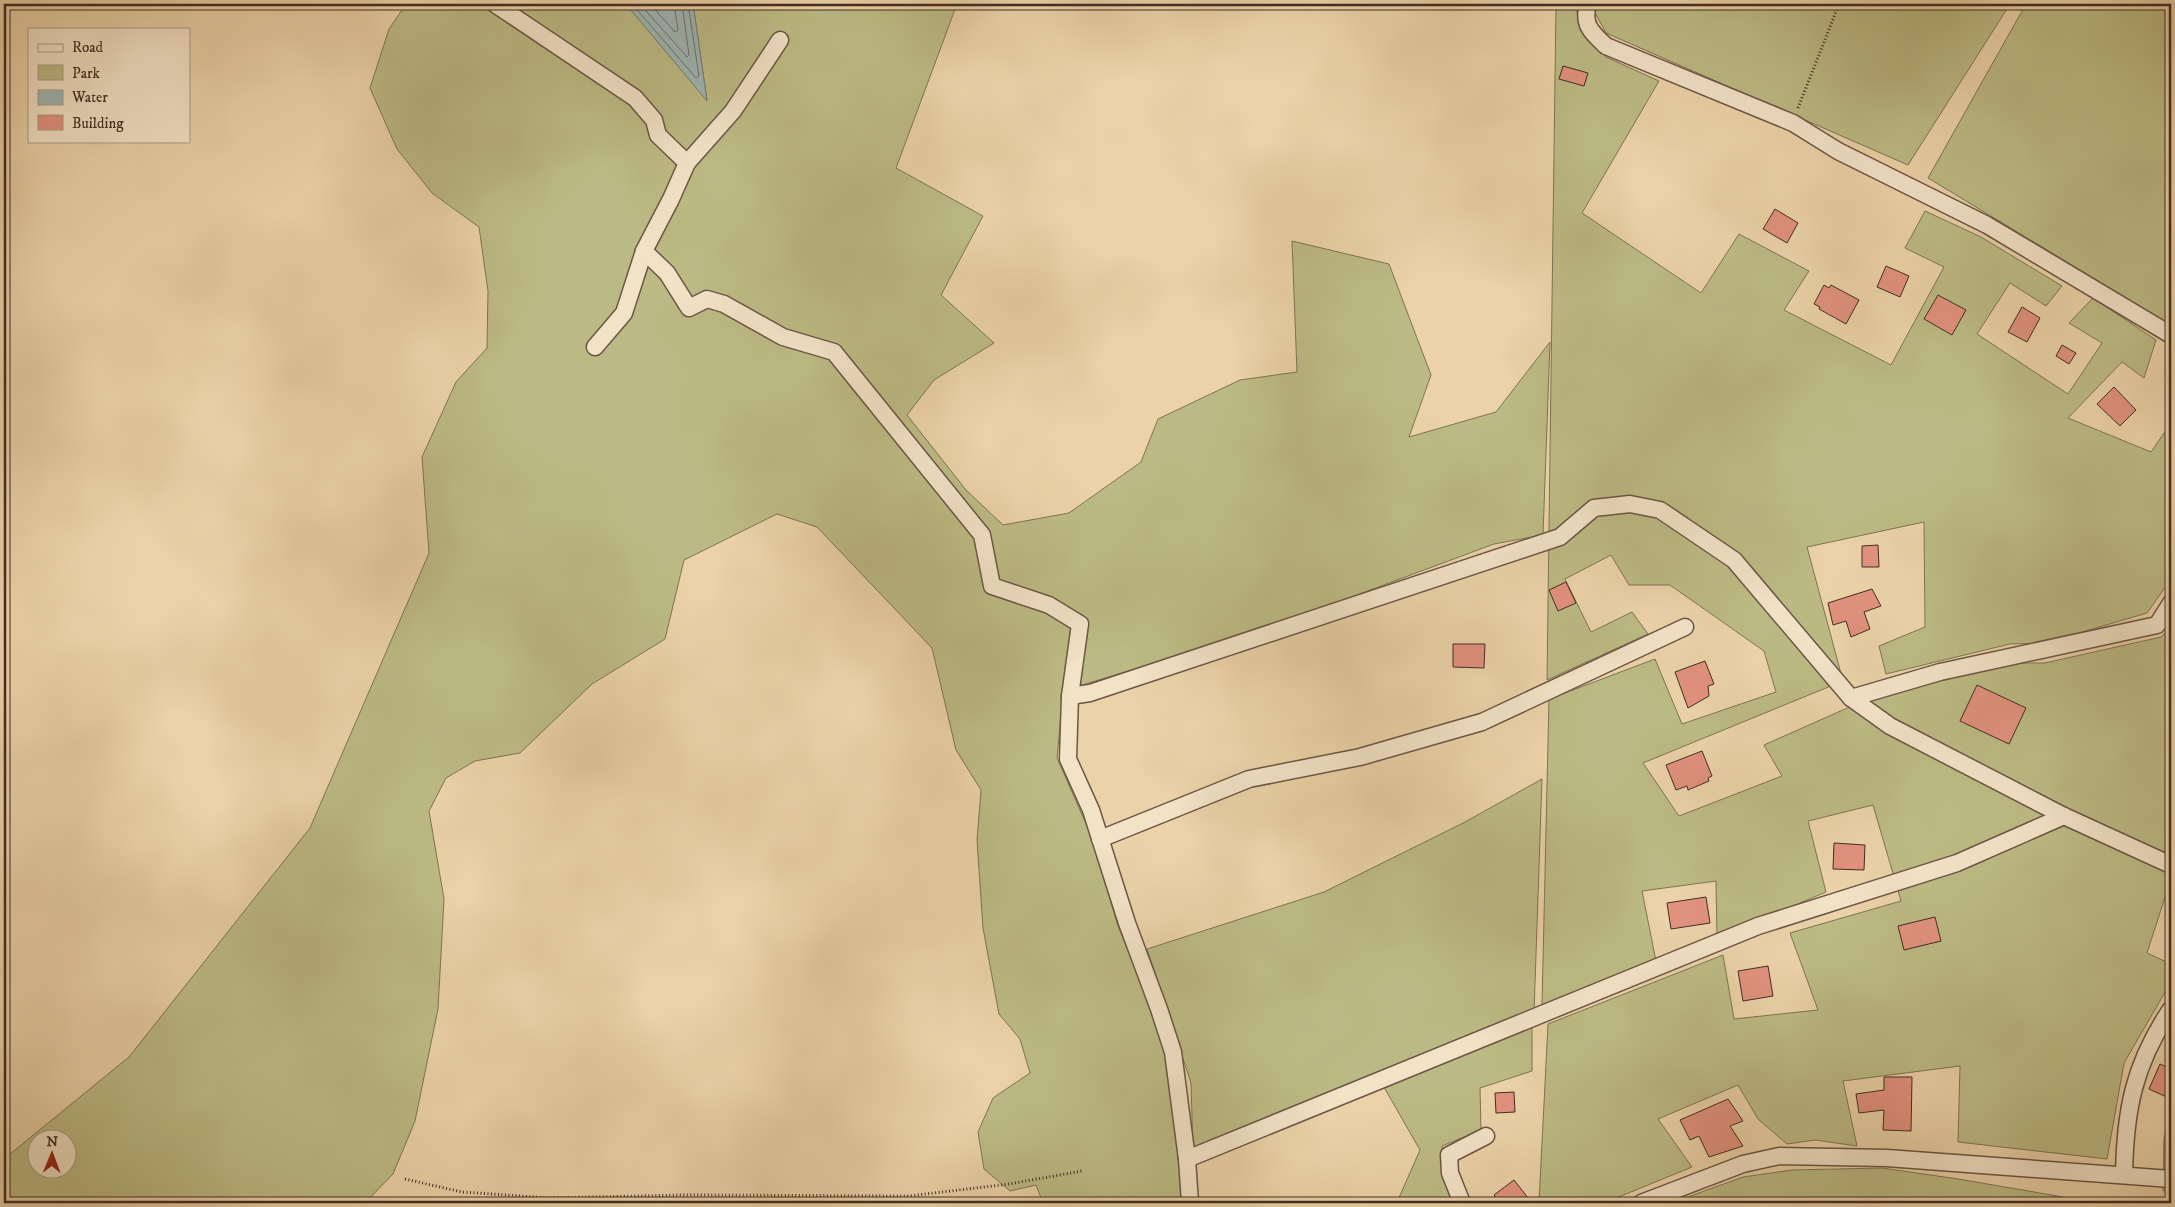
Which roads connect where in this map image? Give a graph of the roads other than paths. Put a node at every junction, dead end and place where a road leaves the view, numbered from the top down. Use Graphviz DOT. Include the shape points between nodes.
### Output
graph roads {
  1 [pos="495,4"];
  2 [pos="1588,4"];
  3 [pos="780,40"];
  4 [pos="687,163"];
  5 [pos="644,251"];
  6 [pos="2171,335"];
  7 [pos="595,347"];
  8 [pos="2171,603"];
  9 [pos="1684,627"];
  10 [pos="1070,696"];
  11 [pos="1851,698"];
  12 [pos="2064,816"];
  13 [pos="1100,839"];
  14 [pos="2171,865"];
  15 [pos="2171,1009"];
  16 [pos="1486,1136"];
  17 [pos="1187,1159"];
  18 [pos="2124,1175"];
  19 [pos="2171,1179"];
  20 [pos="1190,1203"];
  21 [pos="1462,1203"];
  22 [pos="1641,1203"];
  1 -- 4 [label="street" via="635,98 654,120 658,135"];
  2 -- 6 [label="street" via="1585,13 1589,31 1606,46 1793,122 1838,152 1987,225"];
  3 -- 4 [label="street" via="733,110"];
  4 -- 5 [label="street"];
  5 -- 7 [label="street" via="624,313"];
  5 -- 10 [label="street" via="667,273 689,308 707,299 724,304 783,337 834,352 982,535 992,586 1049,605 1080,624"];
  8 -- 11 [label="street" via="2157,624 1940,672"];
  9 -- 13 [label="street" via="1482,722 1360,757 1250,779"];
  10 -- 11 [label="street" via="1100,690 1560,537 1594,508 1630,504 1660,510 1734,560"];
  10 -- 13 [label="street" via="1068,759"];
  11 -- 12 [label="street" via="1890,726"];
  12 -- 14 [label="street"];
  12 -- 17 [label="street" via="1957,863 1758,926"];
  13 -- 17 [label="street" via="1173,1052"];
  15 -- 18 [label="street" via="2156,1031 2135,1079 2125,1134"];
  16 -- 21 [label="street" via="1449,1155 1450,1173"];
  17 -- 20 [label="street"];
  18 -- 19 [label="street"];
  18 -- 22 [label="street" via="1887,1158 1779,1156 1743,1164"];
}
